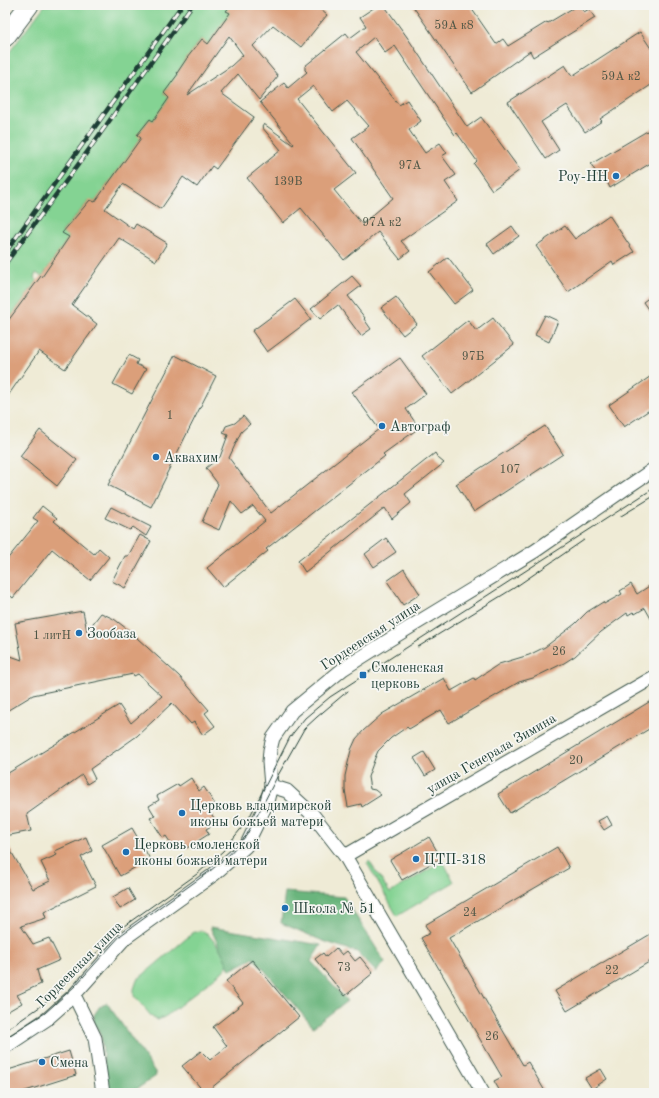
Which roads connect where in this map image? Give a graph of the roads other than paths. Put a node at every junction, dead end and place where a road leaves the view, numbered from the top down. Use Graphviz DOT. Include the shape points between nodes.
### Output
graph roads {
  1 [pos="29,5"];
  2 [pos="5,37"];
  3 [pos="654,469"];
  4 [pos="654,677"];
  5 [pos="271,786"];
  6 [pos="344,856"];
  7 [pos="74,995"];
  8 [pos="5,1047"];
  9 [pos="103,1093"];
  10 [pos="483,1093"];
  1 -- 2 [label="main road"];
  3 -- 5 [label="street, Гордеевская улица" via="535,551 343,669 292,711 273,738 269,762"];
  4 -- 6 [label="street, улица Генерала Зимина"];
  5 -- 6 [label="street" via="287,792 313,815"];
  5 -- 7 [label="street, Гордеевская улица" via="266,804 246,846 213,875 125,938"];
  6 -- 10 [label="street"];
  7 -- 8 [label="street, Гордеевская улица" via="47,1019"];
  7 -- 9 [label="street" via="95,1038"];
}
